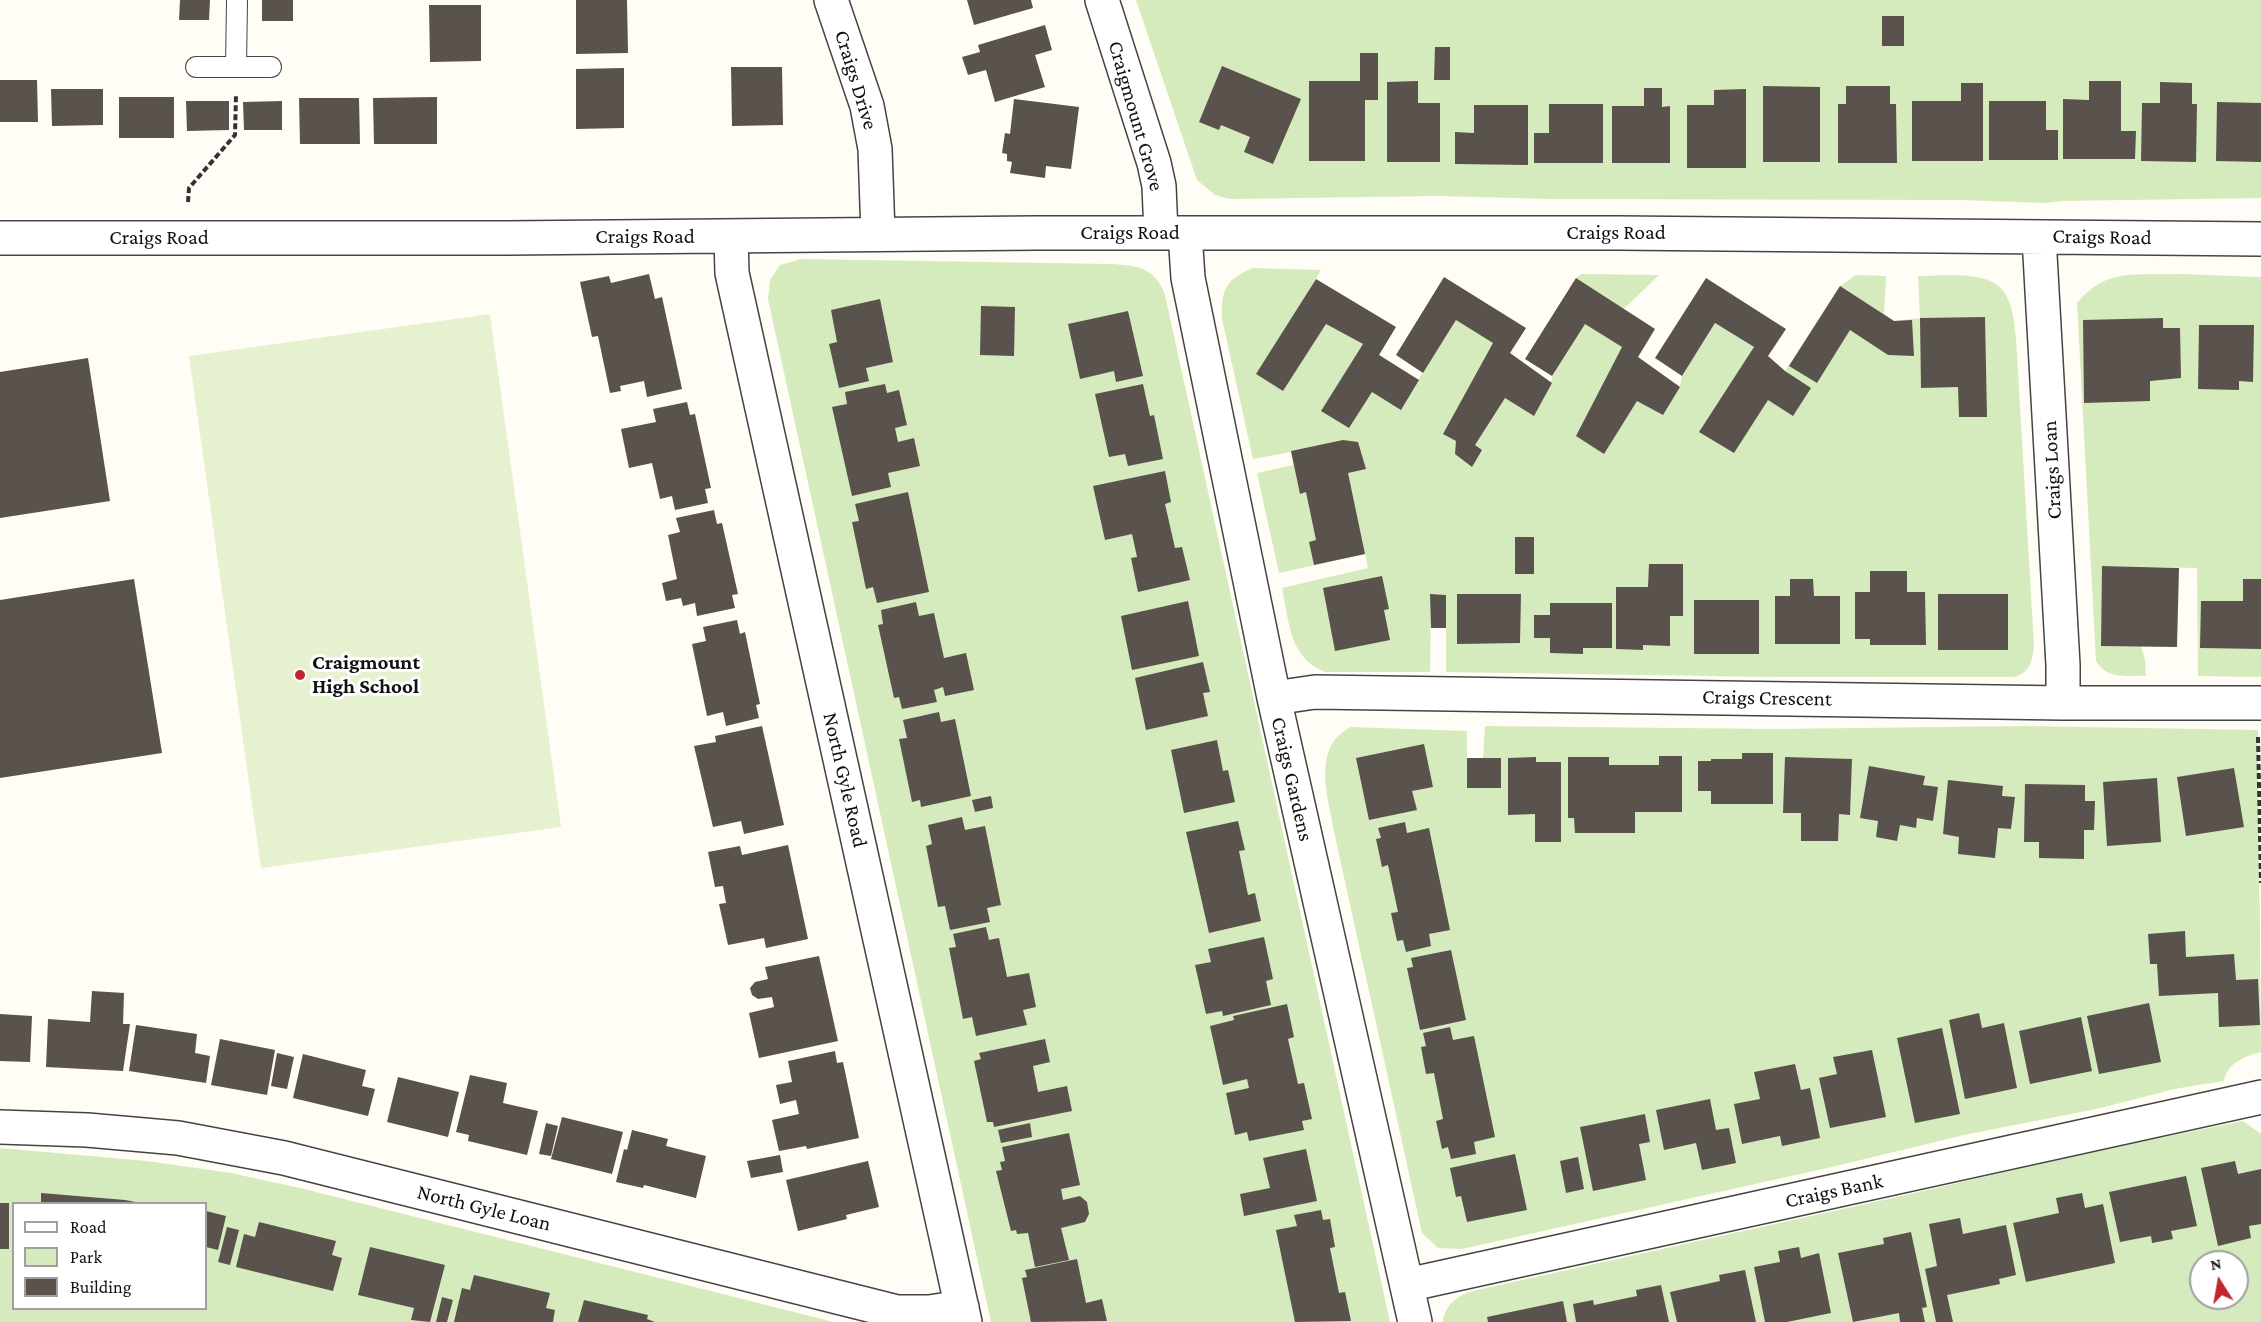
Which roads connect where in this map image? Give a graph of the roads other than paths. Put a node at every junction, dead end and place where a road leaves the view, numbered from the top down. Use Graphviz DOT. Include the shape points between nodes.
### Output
graph roads {
  1 [pos="237,0"];
  2 [pos="831,0"];
  3 [pos="1102,0"];
  4 [pos="196,67"];
  5 [pos="236,67"];
  6 [pos="271,67"];
  7 [pos="1173,233"];
  8 [pos="878,234"];
  9 [pos="731,237"];
  10 [pos="2039,237"];
  11 [pos="0,238"];
  12 [pos="2261,239"];
  13 [pos="1274,698"];
  14 [pos="2063,703"];
  15 [pos="2259,703"];
  16 [pos="2261,1098"];
  17 [pos="0,1127"];
  18 [pos="1407,1285"];
  19 [pos="964,1315"];
  20 [pos="1415,1322"];
  1 -- 5 [label="lane"];
  2 -- 8 [label="street, Craigs Drive" via="867,106 875,149"];
  3 -- 7 [label="street, Craigmount Grove"];
  4 -- 5 [label="lane"];
  5 -- 6 [label="lane"];
  7 -- 8 [label="street, Craigs Road"];
  7 -- 10 [label="street, Craigs Road"];
  7 -- 13 [label="street, Craigs Gardens" via="1188,278"];
  8 -- 9 [label="street, Craigs Road"];
  9 -- 11 [label="street, Craigs Road"];
  9 -- 19 [label="street, North Gyle Road" via="732,273"];
  10 -- 12 [label="street, Craigs Road"];
  10 -- 14 [label="street, Craigs Loan"];
  13 -- 14 [label="street, Craigs Crescent" via="1315,692"];
  13 -- 18 [label="street, Craigs Gardens"];
  14 -- 15 [label="street, Craigs Crescent"];
  16 -- 18 [label="street, Craigs Bank"];
  17 -- 19 [label="street, North Gyle Loan" via="178,1138 284,1158 897,1312"];
  18 -- 20 [label="street, Craigs Gardens"];
}
